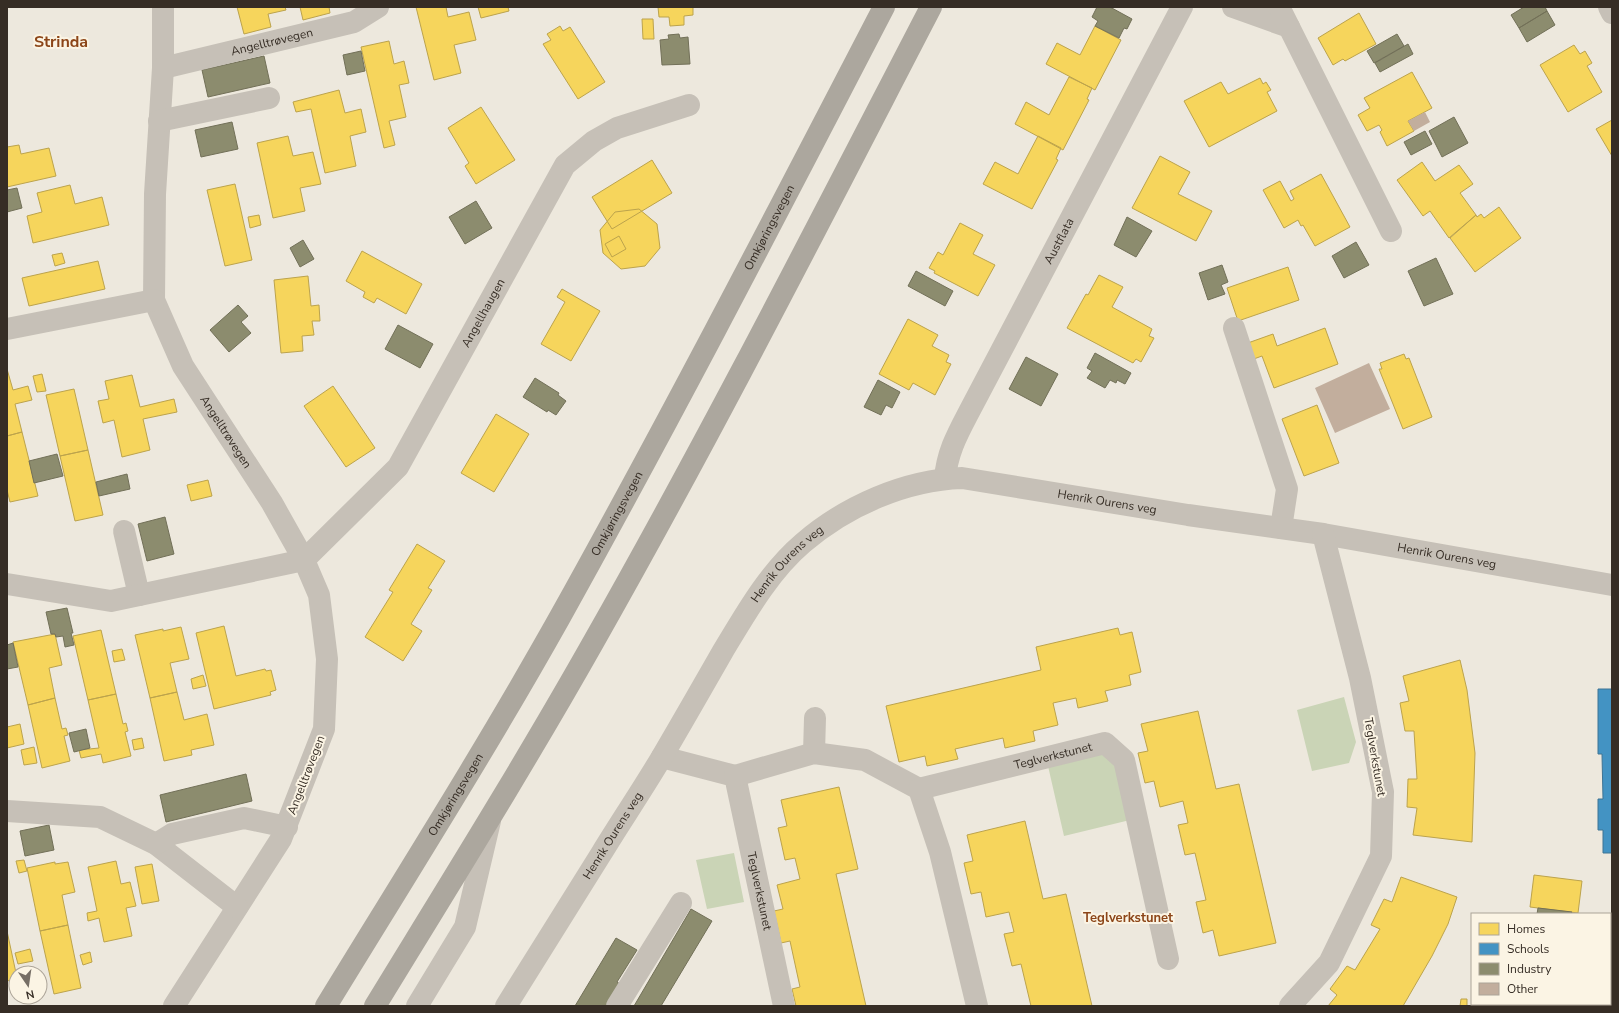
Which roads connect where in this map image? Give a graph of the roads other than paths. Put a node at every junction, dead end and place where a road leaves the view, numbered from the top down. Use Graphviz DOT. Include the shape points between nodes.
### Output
graph roads {
  1 [pos="163,7"];
  2 [pos="378,7"];
  3 [pos="884,7"];
  4 [pos="931,7"];
  5 [pos="1182,7"];
  6 [pos="1233,7"];
  7 [pos="1279,7"];
  8 [pos="1609,7"];
  9 [pos="1612,13"];
  10 [pos="1289,27"];
  11 [pos="163,68"];
  12 [pos="269,98"];
  13 [pos="689,105"];
  14 [pos="159,121"];
  15 [pos="1391,231"];
  16 [pos="154,300"];
  17 [pos="1234,328"];
  18 [pos="7,329"];
  19 [pos="946,479"];
  20 [pos="1282,528"];
  21 [pos="124,531"];
  22 [pos="1323,534"];
  23 [pos="304,560"];
  24 [pos="7,584"];
  25 [pos="1612,585"];
  26 [pos="139,595"];
  27 [pos="815,718"];
  28 [pos="814,753"];
  29 [pos="662,757"];
  30 [pos="735,776"];
  31 [pos="919,789"];
  32 [pos="7,812"];
  33 [pos="491,817"];
  34 [pos="287,827"];
  35 [pos="156,844"];
  36 [pos="681,903"];
  37 [pos="237,907"];
  38 [pos="1168,959"];
  39 [pos="174,1006"];
  40 [pos="326,1006"];
  41 [pos="375,1006"];
  42 [pos="417,1006"];
  43 [pos="506,1006"];
  44 [pos="618,1006"];
  45 [pos="784,1006"];
  46 [pos="977,1006"];
  47 [pos="1290,1006"];
  1 -- 11 [label="street, Angelltrøvegen"];
  2 -- 11 [label="street, Angelltrøvegen" via="354,22"];
  3 -- 40 [label="highway, Omkjøringsvegen" via="671,414 559,619 456,795"];
  4 -- 33 [label="highway" via="708,435 594,642"];
  5 -- 19 [label="street, Austflata" via="967,416 949,453"];
  6 -- 10 [label="street"];
  7 -- 10 [label="street"];
  8 -- 9 [label="street"];
  10 -- 15 [label="street"];
  11 -- 14 [label="street, Angelltrøvegen"];
  12 -- 14 [label="street"];
  13 -- 23 [label="street, Angellhaugen" via="617,128 594,141 565,165 398,467"];
  14 -- 16 [label="street, Angelltrøvegen"];
  16 -- 18 [label="street"];
  16 -- 23 [label="street, Angelltrøvegen" via="183,366 272,503"];
  17 -- 20 [label="street" via="1287,489"];
  19 -- 20 [label="street, Henrik Ourens veg" via="962,478 991,482"];
  19 -- 29 [label="street, Henrik Ourens veg" via="916,485 853,508 829,522 801,544 751,603"];
  20 -- 22 [label="street, Henrik Ourens veg"];
  21 -- 26 [label="street"];
  22 -- 25 [label="street, Henrik Ourens veg"];
  22 -- 47 [label="street, Teglverkstunet" via="1360,678 1383,792 1381,856 1329,963"];
  23 -- 26 [label="street"];
  23 -- 34 [label="street, Angelltrøvegen" via="319,595 327,659 324,729"];
  24 -- 26 [label="street" via="111,601"];
  27 -- 28 [label="street"];
  28 -- 30 [label="street"];
  28 -- 31 [label="street" via="865,760"];
  29 -- 30 [label="street"];
  29 -- 43 [label="street, Henrik Ourens veg"];
  30 -- 45 [label="street, Teglverkstunet"];
  31 -- 38 [label="street, Teglverkstunet" via="1105,744 1124,760"];
  31 -- 46 [label="street" via="940,852"];
  32 -- 35 [label="street" via="100,817"];
  33 -- 41 [label="highway"];
  33 -- 42 [label="street" via="465,927"];
  34 -- 35 [label="street" via="244,818 172,834"];
  34 -- 37 [label="street, Angelltrøvegen" via="282,839"];
  35 -- 37 [label="street"];
  36 -- 44 [label="street"];
  37 -- 39 [label="street, Angelltrøvegen"];
}
